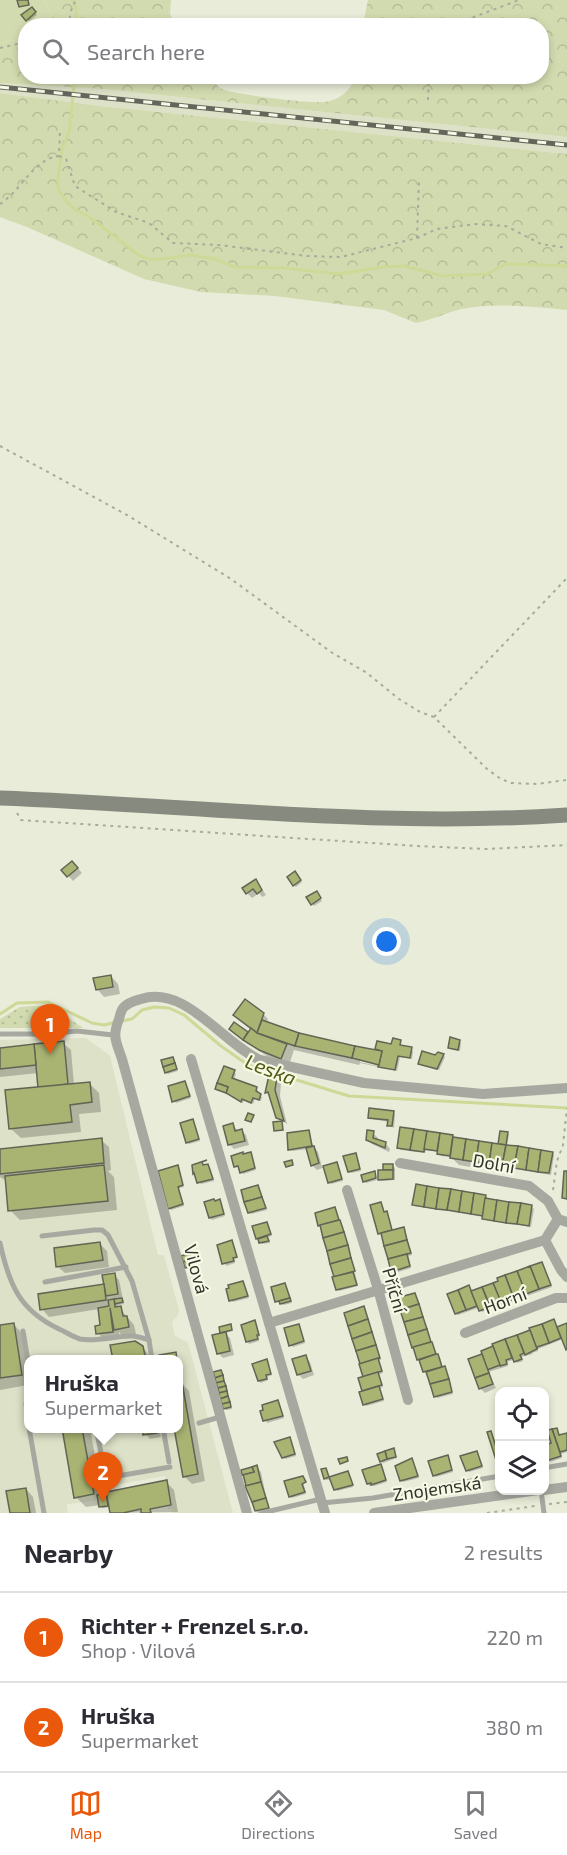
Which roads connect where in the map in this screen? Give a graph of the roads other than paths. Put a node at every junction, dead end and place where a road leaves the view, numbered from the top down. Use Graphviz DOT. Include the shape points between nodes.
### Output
graph roads {
  1 [pos="0,798"];
  2 [pos="567,815"];
  3 [pos="114,1032"];
  4 [pos="0,1034"];
  5 [pos="191,1059"];
  6 [pos="567,1088"];
  7 [pos="400,1163"];
  8 [pos="347,1190"];
  9 [pos="562,1220"];
  10 [pos="42,1236"];
  11 [pos="545,1240"];
  12 [pos="0,1243"];
  13 [pos="126,1267"];
  14 [pos="567,1277"];
  15 [pos="45,1282"];
  16 [pos="378,1289"];
  17 [pos="562,1298"];
  18 [pos="269,1323"];
  19 [pos="23,1331"];
  20 [pos="465,1333"];
  21 [pos="149,1340"];
  22 [pos="27,1355"];
  23 [pos="151,1355"];
  24 [pos="408,1400"];
  25 [pos="220,1418"];
  26 [pos="199,1423"];
  27 [pos="30,1433"];
  28 [pos="97,1433"];
  29 [pos="164,1433"];
  30 [pos="567,1464"];
  31 [pos="549,1467"];
  32 [pos="495,1477"];
  33 [pos="567,1487"];
  34 [pos="549,1489"];
  35 [pos="511,1495"];
  36 [pos="542,1495"];
  37 [pos="323,1505"];
  38 [pos="426,1509"];
  39 [pos="44,1513"];
  40 [pos="247,1513"];
  41 [pos="262,1513"];
  42 [pos="381,1513"];
  43 [pos="544,1513"];
  1 -- 2 [label="main road" via="279,815 512,819"];
  3 -- 4 [label="lane"];
  3 -- 6 [label="street" via="122,1008 129,1002 148,996 165,997 183,1003 260,1060 364,1083 483,1094"];
  3 -- 25 [label="street, Vilová"];
  5 -- 18 [label="street"];
  7 -- 9 [label="street, Dolní" via="529,1186 548,1201"];
  8 -- 16 [label="street, Příční"];
  9 -- 11 [label="street"];
  10 -- 13 [label="lane" via="102,1230"];
  11 -- 14 [label="street, Horní"];
  11 -- 16 [label="street"];
  12 -- 21 [label="lane" via="8,1277 18,1296 43,1321 80,1339 131,1336"];
  13 -- 15 [label="lane"];
  13 -- 21 [label="lane"];
  14 -- 17 [label="street, Horní"];
  16 -- 18 [label="street"];
  16 -- 24 [label="street, Příční"];
  17 -- 20 [label="street, Horní"];
  18 -- 37 [label="street"];
  19 -- 22 [label="lane"];
  21 -- 23 [label="lane"];
  25 -- 26 [label="lane"];
  25 -- 40 [label="street, Vilová"];
  27 -- 39 [label="lane"];
  28 -- 29 [label="lane" via="106,1478 169,1465"];
  30 -- 31 [label="lane"];
  32 -- 37 [label="lane"];
  33 -- 34 [label="street, Znojemská"];
  35 -- 38 [label="street, Znojemská"];
  36 -- 43 [label="lane"];
  37 -- 41 [label="lane"];
  38 -- 42 [label="street, Znojemská"];
}
